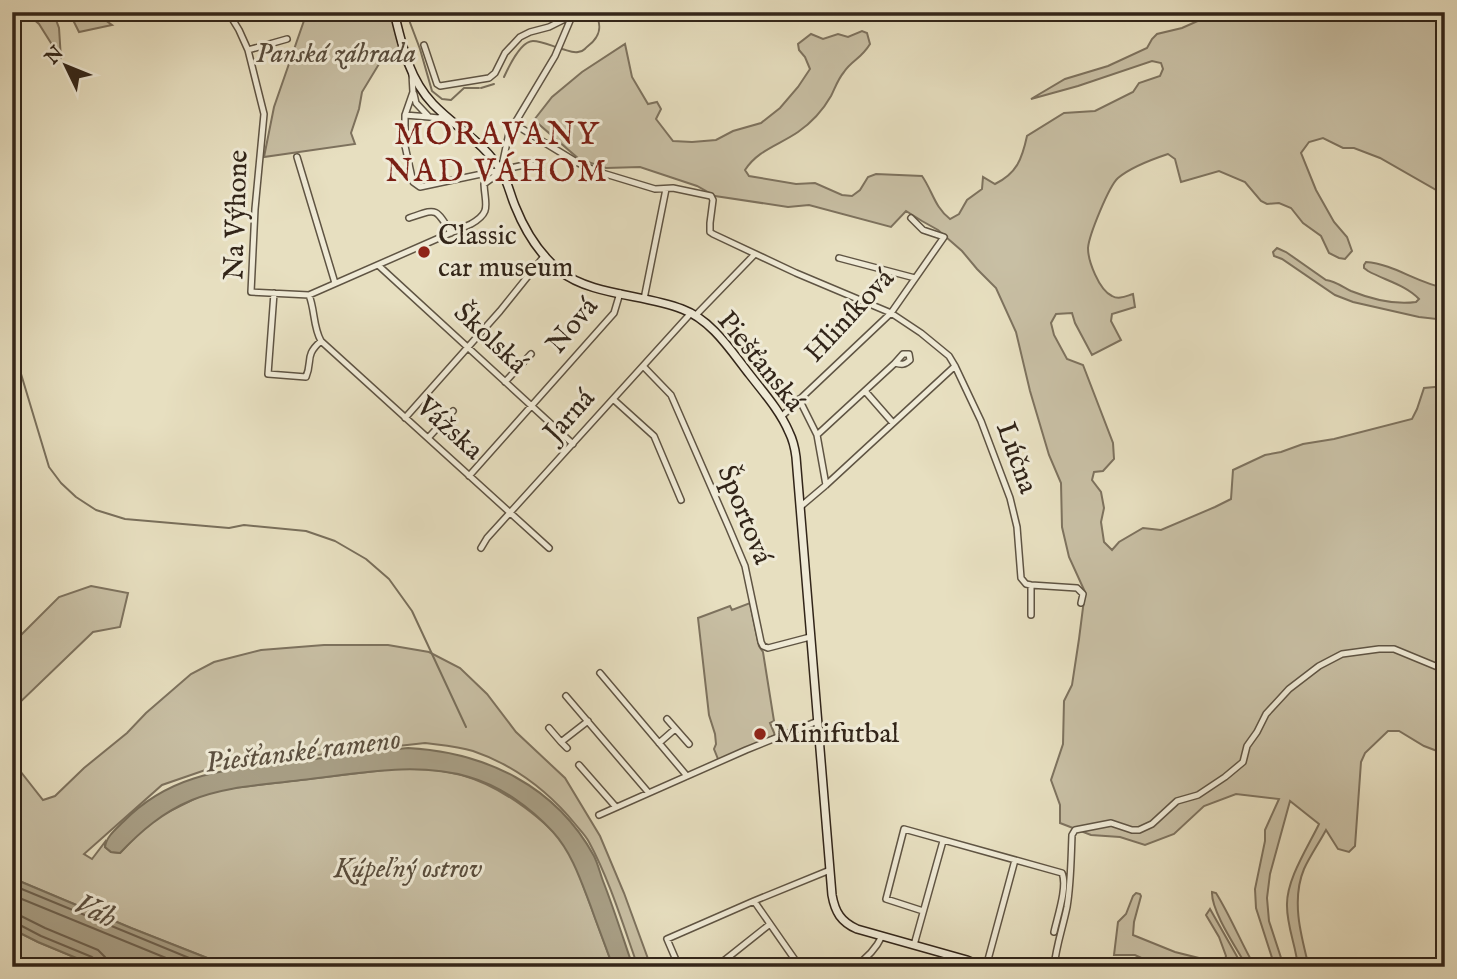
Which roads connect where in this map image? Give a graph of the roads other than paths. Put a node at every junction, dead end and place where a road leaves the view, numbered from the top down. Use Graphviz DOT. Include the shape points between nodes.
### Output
graph roads {
  1 [pos="228,12"];
  2 [pos="394,12"];
  3 [pos="573,13"];
  4 [pos="287,39"];
  5 [pos="424,45"];
  6 [pos="248,50"];
  7 [pos="412,74"];
  8 [pos="413,92"];
  9 [pos="405,115"];
  10 [pos="446,116"];
  11 [pos="429,117"];
  12 [pos="514,124"];
  13 [pos="297,158"];
  14 [pos="541,167"];
  15 [pos="501,170"];
  16 [pos="666,189"];
  17 [pos="409,218"];
  18 [pos="911,218"];
  19 [pos="451,233"];
  20 [pos="755,254"];
  21 [pos="544,255"];
  22 [pos="839,258"];
  23 [pos="378,265"];
  24 [pos="915,278"];
  25 [pos="335,283"];
  26 [pos="274,293"];
  27 [pos="620,293"];
  28 [pos="309,295"];
  29 [pos="644,299"];
  30 [pos="891,313"];
  31 [pos="693,314"];
  32 [pos="321,341"];
  33 [pos="468,347"];
  34 [pos="531,354"];
  35 [pos="895,363"];
  36 [pos="643,366"];
  37 [pos="956,366"];
  38 [pos="505,382"];
  39 [pos="865,391"];
  40 [pos="613,399"];
  41 [pos="799,399"];
  42 [pos="531,406"];
  43 [pos="453,411"];
  44 [pos="781,417"];
  45 [pos="405,418"];
  46 [pos="893,423"];
  47 [pos="817,435"];
  48 [pos="428,438"];
  49 [pos="573,444"];
  50 [pos="469,476"];
  51 [pos="826,485"];
  52 [pos="681,500"];
  53 [pos="800,506"];
  54 [pos="510,513"];
  55 [pos="481,548"];
  56 [pos="549,548"];
  57 [pos="1031,585"];
  58 [pos="1081,603"];
  59 [pos="1031,615"];
  60 [pos="810,637"];
  61 [pos="1445,670"];
  62 [pos="600,673"];
  63 [pos="566,696"];
  64 [pos="667,719"];
  65 [pos="588,721"];
  66 [pos="818,721"];
  67 [pos="549,728"];
  68 [pos="675,729"];
  69 [pos="561,742"];
  70 [pos="659,743"];
  71 [pos="689,744"];
  72 [pos="567,748"];
  73 [pos="579,765"];
  74 [pos="687,776"];
  75 [pos="648,792"];
  76 [pos="615,806"];
  77 [pos="599,815"];
  78 [pos="943,841"];
  79 [pos="1015,860"];
  80 [pos="830,870"];
  81 [pos="754,901"];
  82 [pos="923,911"];
  83 [pos="769,924"];
  84 [pos="1054,932"];
  85 [pos="881,936"];
  86 [pos="914,944"];
  87 [pos="1130,964"];
  88 [pos="679,967"];
  89 [pos="716,967"];
  90 [pos="800,967"];
  91 [pos="854,967"];
  92 [pos="985,967"];
  93 [pos="1054,967"];
  94 [pos="1075,967"];
  1 -- 6 [label="street, Na Výhone"];
  2 -- 7 [label="main road"];
  3 -- 5 [label="street" via="520,37 489,78 440,86"];
  3 -- 12 [label="street" via="559,48"];
  4 -- 6 [label="street"];
  6 -- 26 [label="street, Na Výhone" via="264,114 251,292"];
  7 -- 8 [label="street"];
  7 -- 10 [label="main road, Piešťanská"];
  8 -- 9 [label="street"];
  8 -- 11 [label="street"];
  9 -- 11 [label="street"];
  9 -- 15 [label="street" via="405,146 413,182 420,187"];
  10 -- 11 [label="street"];
  10 -- 15 [label="main road, Piešťanská" via="482,146"];
  12 -- 15 [label="street"];
  12 -- 16 [label="street" via="591,169"];
  13 -- 25 [label="street"];
  14 -- 15 [label="street" via="529,164"];
  15 -- 19 [label="street, Na Výhone" via="484,184 484,215"];
  15 -- 21 [label="main road, Piešťanská" via="525,230"];
  16 -- 20 [label="street, Lúčna" via="711,196 711,233"];
  16 -- 29 [label="street"];
  17 -- 19 [label="street" via="435,212"];
  18 -- 24 [label="street, Hliníková" via="923,230 944,237"];
  19 -- 23 [label="street, Na Výhone"];
  20 -- 30 [label="street, Lúčna"];
  20 -- 31 [label="street, Jarná"];
  21 -- 27 [label="main road, Piešťanská" via="576,280"];
  21 -- 33 [label="street"];
  22 -- 24 [label="street"];
  23 -- 25 [label="street, Na Výhone"];
  23 -- 33 [label="street, Školská"];
  24 -- 30 [label="street, Hliníková"];
  25 -- 28 [label="street, Na Výhone"];
  26 -- 28 [label="street, Na Výhone"];
  26 -- 32 [label="street" via="268,374 306,377 310,352"];
  27 -- 29 [label="main road, Piešťanská"];
  27 -- 42 [label="street, Nová" via="614,313"];
  28 -- 32 [label="street"];
  29 -- 31 [label="main road, Piešťanská"];
  30 -- 37 [label="street, Lúčna" via="942,349"];
  30 -- 41 [label="street, Hliníková"];
  31 -- 36 [label="street, Jarná"];
  31 -- 44 [label="main road, Piešťanská" via="719,336"];
  32 -- 45 [label="street, Vážska"];
  33 -- 38 [label="street, Školská"];
  33 -- 45 [label="street"];
  34 -- 38 [label="street"];
  35 -- 39 [label="street"];
  36 -- 40 [label="street, Jarná"];
  36 -- 60 [label="street, Športová" via="671,394 724,516 745,566 763,646"];
  37 -- 46 [label="street"];
  37 -- 57 [label="street, Lúčna" via="1010,498 1021,576"];
  38 -- 42 [label="street, Školská"];
  39 -- 46 [label="street"];
  39 -- 47 [label="street"];
  40 -- 49 [label="street, Jarná"];
  40 -- 52 [label="street" via="654,436"];
  41 -- 44 [label="street, Hliníková"];
  41 -- 47 [label="street"];
  42 -- 49 [label="street, Školská"];
  42 -- 50 [label="street, Nová"];
  43 -- 48 [label="street"];
  44 -- 53 [label="main road, Piešťanská" via="792,436"];
  45 -- 48 [label="street, Vážska"];
  46 -- 51 [label="street"];
  47 -- 51 [label="street"];
  48 -- 50 [label="street, Vážska"];
  49 -- 54 [label="street, Jarná"];
  50 -- 54 [label="street, Vážska"];
  51 -- 53 [label="street"];
  53 -- 60 [label="main road, Piešťanská"];
  54 -- 55 [label="street, Jarná"];
  54 -- 56 [label="street, Vážska"];
  57 -- 58 [label="street" via="1077,588 1083,594"];
  57 -- 59 [label="street"];
  60 -- 66 [label="main road, Piešťanská"];
  61 -- 93 [label="street" via="1394,649 1342,654 1289,689 1266,714 1243,762 1198,795 1177,801 1139,830 1111,823 1075,830 1067,908"];
  62 -- 70 [label="street"];
  63 -- 65 [label="street"];
  64 -- 68 [label="street"];
  65 -- 69 [label="street"];
  65 -- 75 [label="street"];
  66 -- 74 [label="street"];
  66 -- 80 [label="main road, Piešťanská"];
  67 -- 69 [label="street"];
  68 -- 70 [label="street"];
  68 -- 71 [label="street"];
  69 -- 72 [label="street"];
  70 -- 74 [label="street"];
  73 -- 76 [label="street"];
  74 -- 75 [label="street"];
  75 -- 76 [label="street"];
  76 -- 77 [label="street"];
  78 -- 79 [label="street"];
  78 -- 82 [label="street"];
  78 -- 82 [label="street" via="904,829 885,896 888,901"];
  79 -- 84 [label="street" via="1062,873 1065,878"];
  79 -- 92 [label="street"];
  80 -- 81 [label="street"];
  80 -- 85 [label="main road, Piešťanská" via="838,915 852,926"];
  81 -- 83 [label="street"];
  81 -- 88 [label="street" via="667,939"];
  82 -- 86 [label="street"];
  83 -- 89 [label="street"];
  83 -- 90 [label="street"];
  85 -- 86 [label="main road"];
  85 -- 91 [label="street" via="872,952"];
  86 -- 92 [label="main road"];
  87 -- 94 [label="street" via="1099,962"];
}
